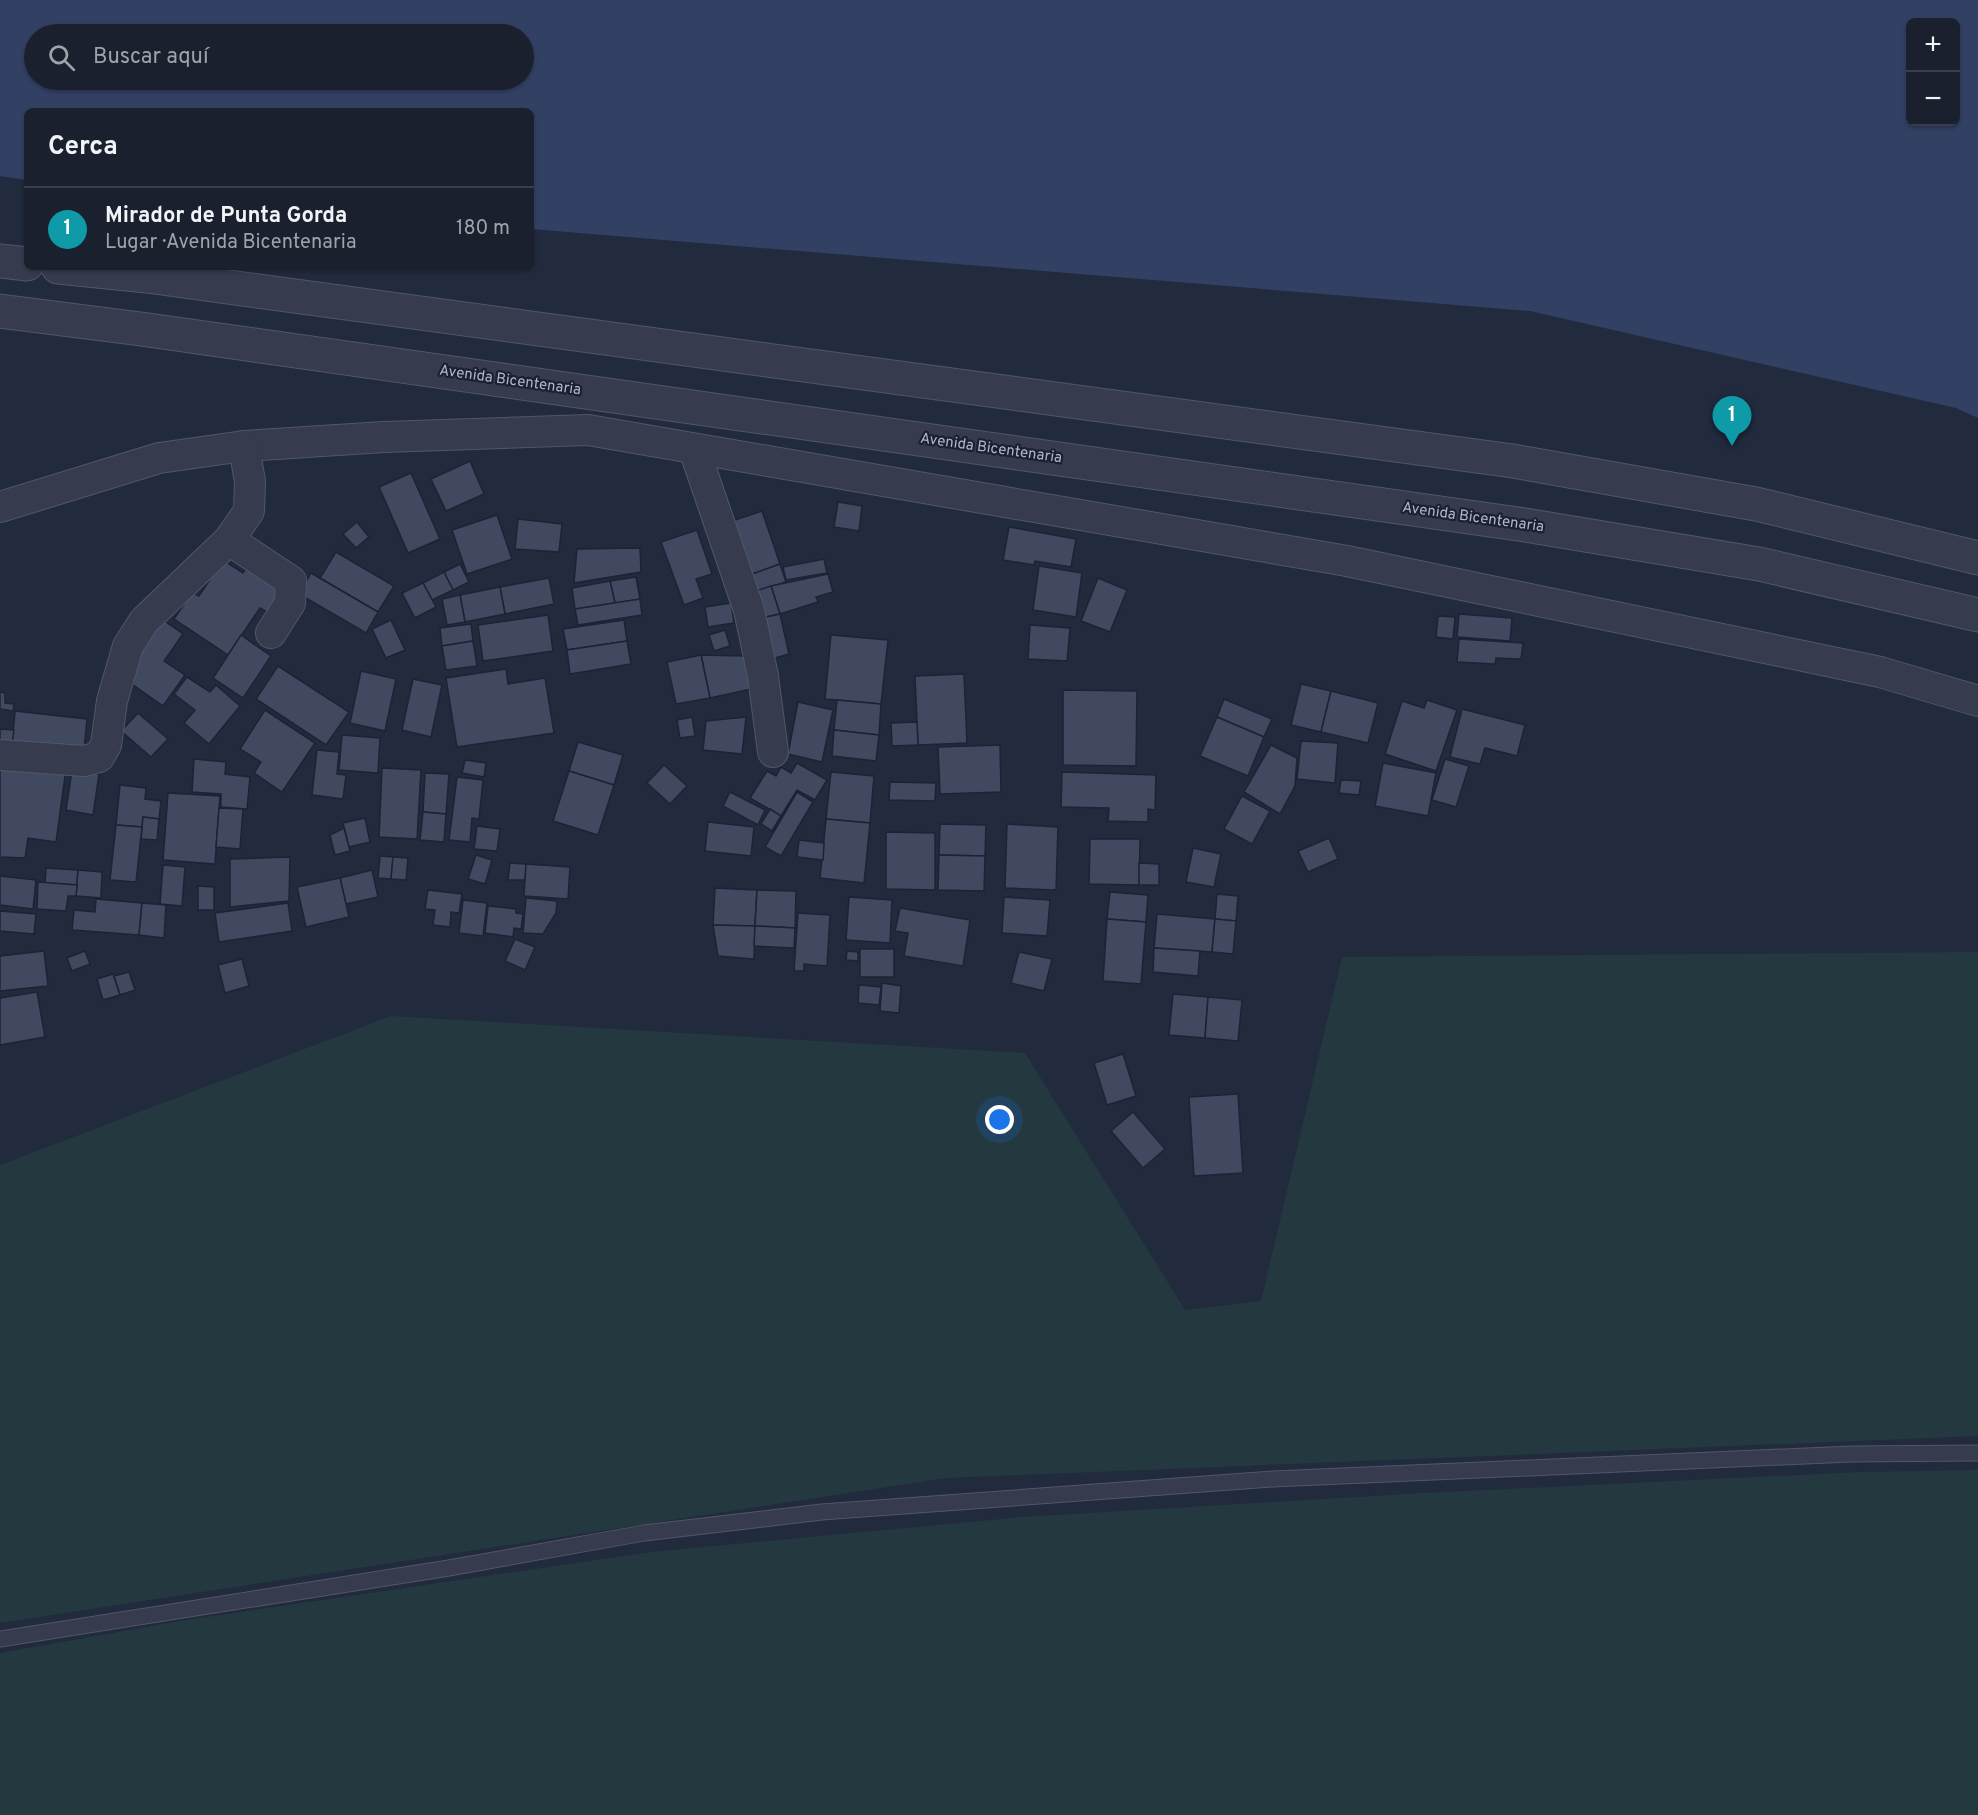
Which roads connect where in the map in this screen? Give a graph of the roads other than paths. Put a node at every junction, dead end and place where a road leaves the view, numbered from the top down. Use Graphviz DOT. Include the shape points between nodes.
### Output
graph roads {
  1 [pos="0,261"];
  2 [pos="24,264"];
  3 [pos="86,270"];
  4 [pos="0,311"];
  5 [pos="244,446"];
  6 [pos="694,449"];
  7 [pos="0,507"];
  8 [pos="230,540"];
  9 [pos="1978,558"];
  10 [pos="1978,615"];
  11 [pos="271,633"];
  12 [pos="1978,701"];
  13 [pos="773,752"];
  14 [pos="0,755"];
  15 [pos="1978,1453"];
  16 [pos="0,1639"];
  1 -- 2 [label="street"];
  3 -- 9 [label="street" via="1513,461 1756,504"];
  4 -- 10 [label="street, Avenida Bicentenaria" via="1525,525 1759,564"];
  5 -- 6 [label="street" via="588,430"];
  5 -- 7 [label="street" via="159,458"];
  5 -- 8 [label="street" via="250,482 249,511"];
  6 -- 12 [label="street" via="1347,561 1880,672"];
  6 -- 13 [label="street" via="749,610"];
  8 -- 11 [label="street" via="291,581 290,603"];
  8 -- 14 [label="street" via="144,621 128,646 112,701 106,745 99,757 84,761"];
  15 -- 16 [label="lane" via="1851,1454 1273,1479 822,1512 644,1533"];
}
